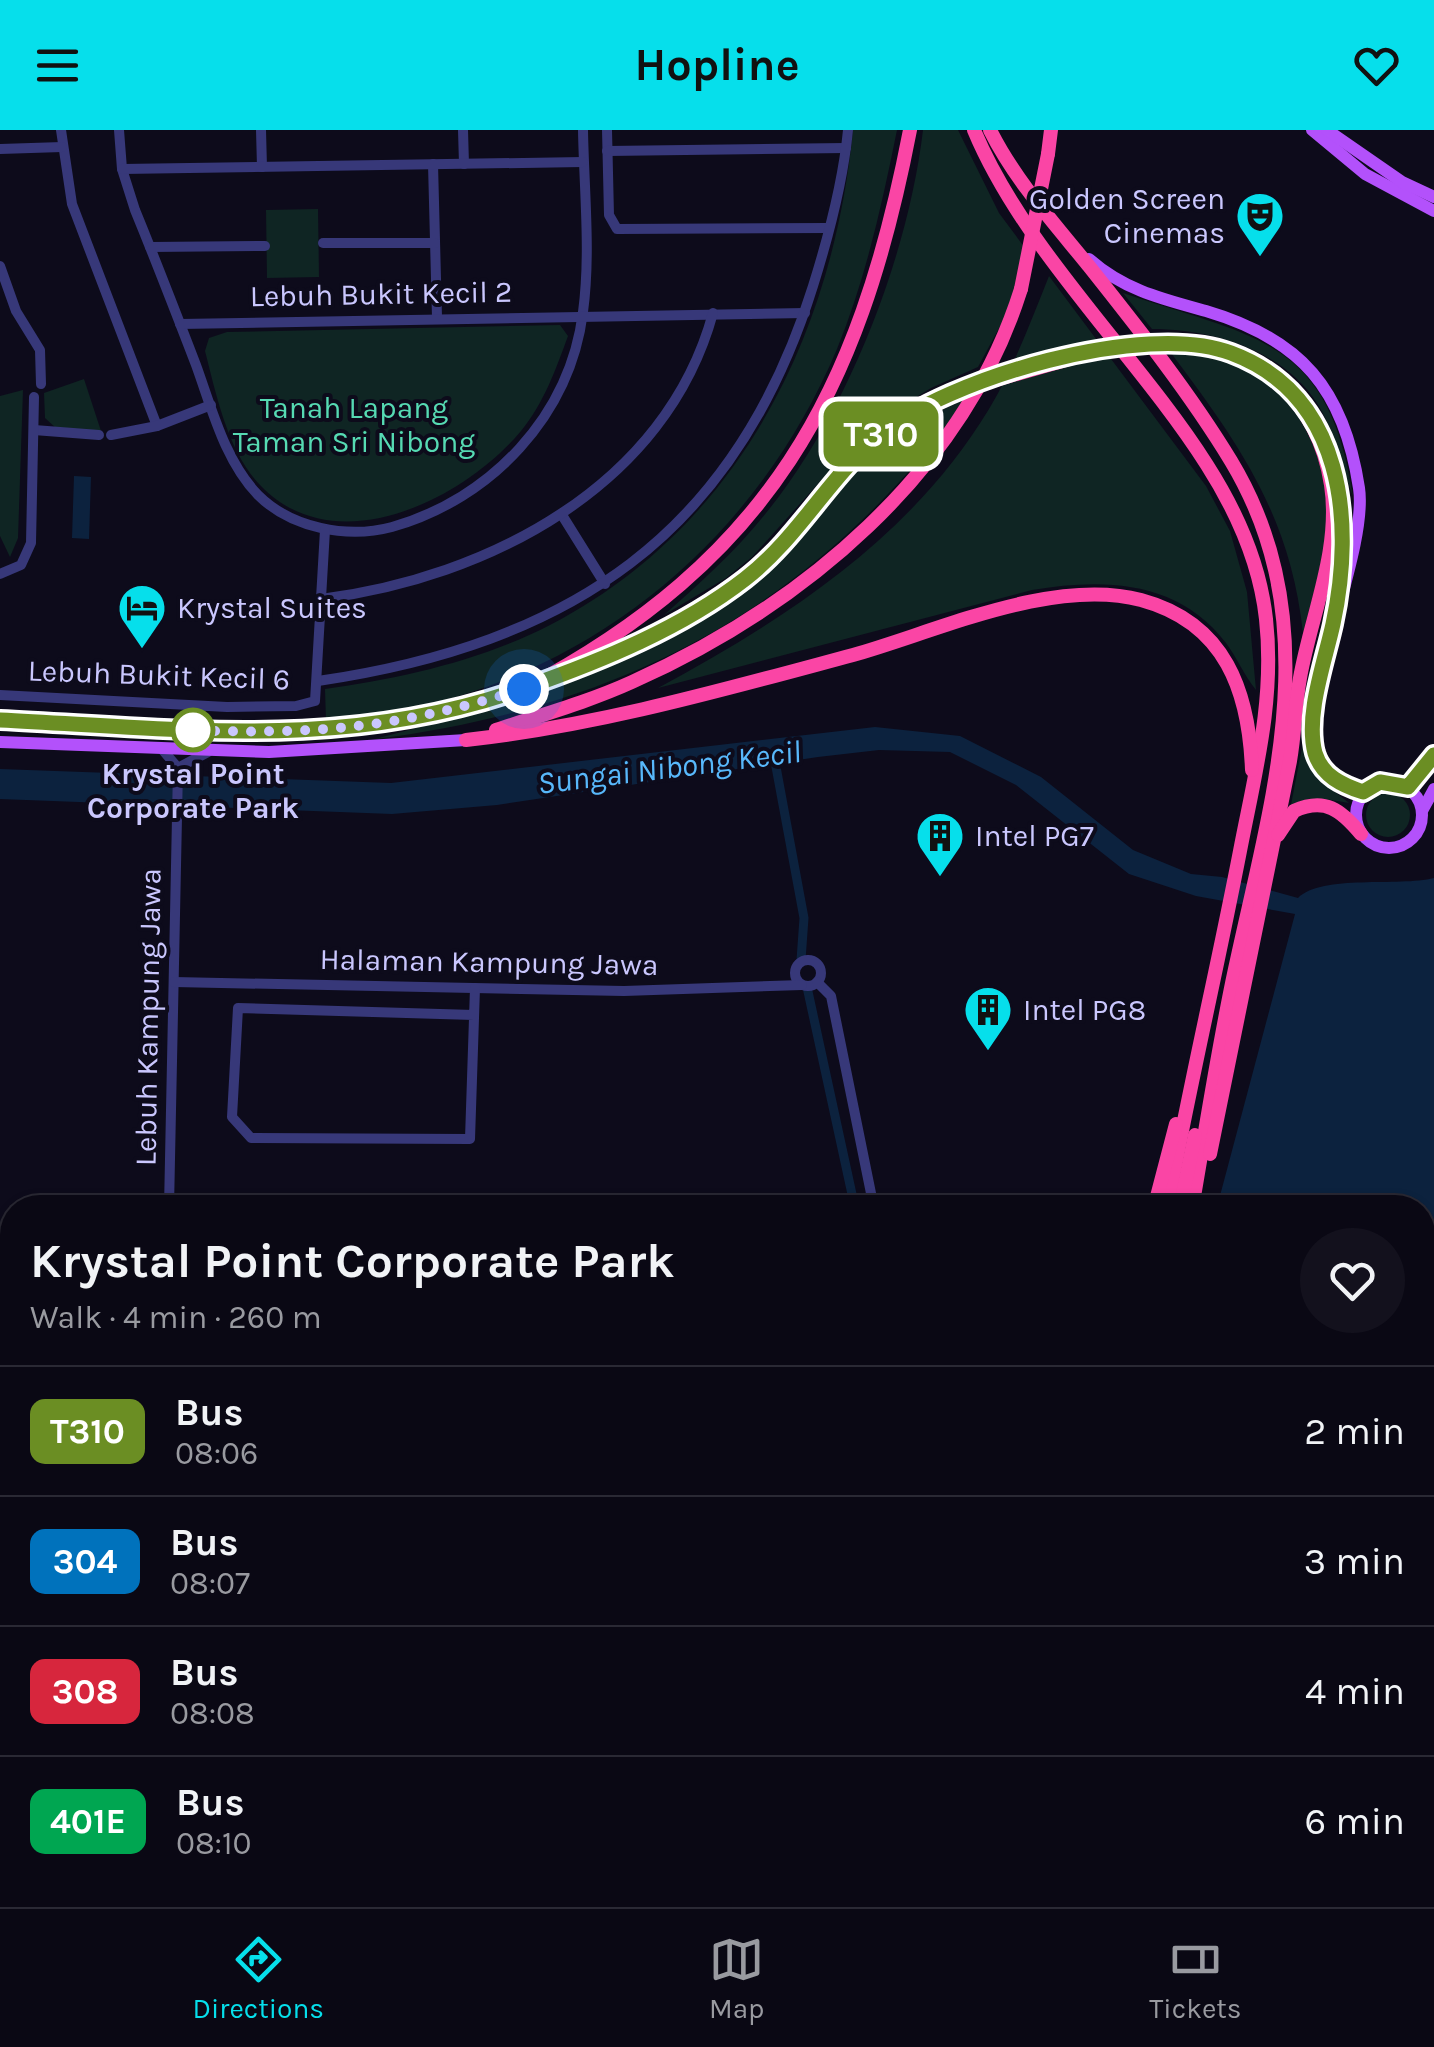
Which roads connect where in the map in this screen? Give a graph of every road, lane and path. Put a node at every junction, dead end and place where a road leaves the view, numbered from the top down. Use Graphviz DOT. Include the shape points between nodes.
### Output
graph roads {
  1 [pos="62,130"];
  2 [pos="119,130"];
  3 [pos="262,130"];
  4 [pos="462,130"];
  5 [pos="583,130"];
  6 [pos="607,130"];
  7 [pos="848,130"];
  8 [pos="910,130"];
  9 [pos="974,130"];
  10 [pos="990,130"];
  11 [pos="1051,130"];
  12 [pos="1312,130"];
  13 [pos="1327,130"];
  14 [pos="62,148"];
  15 [pos="846,148"];
  16 [pos="0,150"];
  17 [pos="607,152"];
  18 [pos="583,162"];
  19 [pos="433,164"];
  20 [pos="464,164"];
  21 [pos="262,167"];
  22 [pos="122,169"];
  23 [pos="1434,197"];
  24 [pos="1434,210"];
  25 [pos="830,228"];
  26 [pos="322,243"];
  27 [pos="435,243"];
  28 [pos="1072,244"];
  29 [pos="265,246"];
  30 [pos="150,247"];
  31 [pos="0,266"];
  32 [pos="713,313"];
  33 [pos="805,313"];
  34 [pos="583,315"];
  35 [pos="437,317"];
  36 [pos="180,324"];
  37 [pos="41,384"];
  38 [pos="34,397"];
  39 [pos="211,404"];
  40 [pos="1302,406"];
  41 [pos="157,426"];
  42 [pos="34,430"];
  43 [pos="562,515"];
  44 [pos="325,530"];
  45 [pos="0,574"];
  46 [pos="605,584"];
  47 [pos="321,599"];
  48 [pos="1336,612"];
  49 [pos="318,682"];
  50 [pos="524,689"];
  51 [pos="0,696"];
  52 [pos="114,701"];
  53 [pos="0,720"];
  54 [pos="114,726"];
  55 [pos="466,740"];
  56 [pos="0,742"];
  57 [pos="161,748"];
  58 [pos="212,751"];
  59 [pos="1434,756"];
  60 [pos="178,770"];
  61 [pos="1252,784"];
  62 [pos="1408,787"];
  63 [pos="1434,789"];
  64 [pos="1363,792"];
  65 [pos="1422,811"];
  66 [pos="1361,834"];
  67 [pos="1270,850"];
  68 [pos="1260,872"];
  69 [pos="1249,930"];
  70 [pos="174,982"];
  71 [pos="817,982"];
  72 [pos="802,985"];
  73 [pos="475,988"];
  74 [pos="474,1015"];
  75 [pos="1220,1037"];
  76 [pos="1192,1081"];
  77 [pos="169,1195"];
  78 [pos="871,1195"];
  79 [pos="1157,1195"];
  80 [pos="1170,1195"];
  81 [pos="1183,1195"];
  82 [pos="1194,1195"];
  83 [pos="1199,1195"];
  1 -- 14 [label="street"];
  2 -- 22 [label="street"];
  3 -- 21 [label="street"];
  4 -- 20 [label="street"];
  5 -- 18 [label="street"];
  6 -- 17 [label="street"];
  7 -- 15 [label="street"];
  8 -- 50 [label="highway" via="870,297 834,382 781,474 739,529 676,592 604,644"];
  9 -- 61 [label="highway" via="1016,206 1184,431 1241,527 1263,600 1269,659 1264,740"];
  10 -- 28 [label="highway"];
  11 -- 55 [label="highway, bridge" via="1021,289 988,368 915,478 836,556 672,664"];
  12 -- 24 [label="main road" via="1365,174"];
  13 -- 23 [label="main road"];
  14 -- 16 [label="street"];
  14 -- 41 [label="street" via="72,204"];
  15 -- 17 [label="street"];
  15 -- 25 [label="street"];
  17 -- 25 [label="street" via="608,216 625,232"];
  18 -- 20 [label="street"];
  18 -- 34 [label="street"];
  19 -- 20 [label="street"];
  19 -- 21 [label="street"];
  19 -- 27 [label="street"];
  21 -- 22 [label="street"];
  22 -- 30 [label="street"];
  25 -- 33 [label="street"];
  26 -- 27 [label="street"];
  27 -- 35 [label="street"];
  28 -- 48 [label="main road" via="1138,292 1273,336 1318,377 1344,429 1360,502"];
  28 -- 68 [label="highway" via="1232,462 1276,569 1288,640 1287,703"];
  29 -- 30 [label="street"];
  30 -- 36 [label="street"];
  31 -- 37 [label="street" via="40,350"];
  32 -- 33 [label="street, Lebuh Bukit Kecil 2"];
  32 -- 34 [label="street, Lebuh Bukit Kecil 2"];
  32 -- 43 [label="street" via="698,364 675,403 620,465"];
  33 -- 46 [label="street" via="742,449 690,508"];
  34 -- 35 [label="street, Lebuh Bukit Kecil 2"];
  34 -- 44 [label="street" via="572,360 546,416 496,472 414,520 356,532"];
  35 -- 36 [label="street, Lebuh Bukit Kecil 2"];
  36 -- 39 [label="street"];
  38 -- 42 [label="street"];
  39 -- 41 [label="street"];
  39 -- 44 [label="street" via="250,486 271,506"];
  40 -- 48 [label="main road" via="1325,441 1342,499"];
  40 -- 50 [label="highway, bridge" via="1275,378 1234,354 1165,340 975,384 932,401 875,438 781,546 720,596"];
  40 -- 67 [label="highway" via="1326,463 1332,529"];
  41 -- 42 [label="street" via="105,435"];
  42 -- 45 [label="street" via="31,544 21,564"];
  43 -- 46 [label="street"];
  43 -- 47 [label="street" via="447,571"];
  44 -- 47 [label="street"];
  46 -- 49 [label="street" via="526,627 463,651"];
  47 -- 49 [label="street"];
  48 -- 64 [label="main road" via="1320,684 1315,752 1337,782"];
  49 -- 52 [label="street, Lebuh Bukit Kecil 6" via="316,702 263,708"];
  50 -- 54 [label="main road" via="450,712 339,731"];
  51 -- 52 [label="street, Lebuh Bukit Kecil 6"];
  52 -- 54 [label="street"];
  53 -- 54 [label="main road"];
  55 -- 58 [label="main road"];
  55 -- 61 [label="highway" via="550,731 1052,598 1102,595 1158,606 1218,650 1247,710"];
  56 -- 57 [label="main road"];
  57 -- 58 [label="main road"];
  57 -- 60 [label="street"];
  58 -- 60 [label="street"];
  59 -- 62 [label="main road"];
  60 -- 70 [label="street, Lebuh Kampung Jawa"];
  61 -- 76 [label="highway"];
  62 -- 64 [label="main road" via="1380,782"];
  62 -- 65 [label="main road"];
  63 -- 65 [label="main road"];
  64 -- 66 [label="main road" via="1355,812"];
  65 -- 66 [label="main road" via="1419,828 1400,846 1383,848"];
  66 -- 67 [label="highway" via="1342,812 1314,804 1294,811"];
  67 -- 68 [label="highway"];
  68 -- 69 [label="highway"];
  69 -- 75 [label="highway"];
  69 -- 83 [label="highway"];
  70 -- 73 [label="street, Halaman Kampung Jawa"];
  70 -- 77 [label="street, Lebuh Kampung Jawa"];
  71 -- 72 [label="street"];
  71 -- 72 [label="street" via="819,966 806,960 794,973"];
  71 -- 78 [label="street" via="831,996"];
  72 -- 73 [label="street, Halaman Kampung Jawa"];
  73 -- 74 [label="street"];
  74 -- 74 [label="street" via="238,1008 232,1117 250,1138 470,1139"];
  75 -- 81 [label="highway"];
  75 -- 82 [label="highway"];
  76 -- 79 [label="highway"];
  76 -- 80 [label="highway"];
}
